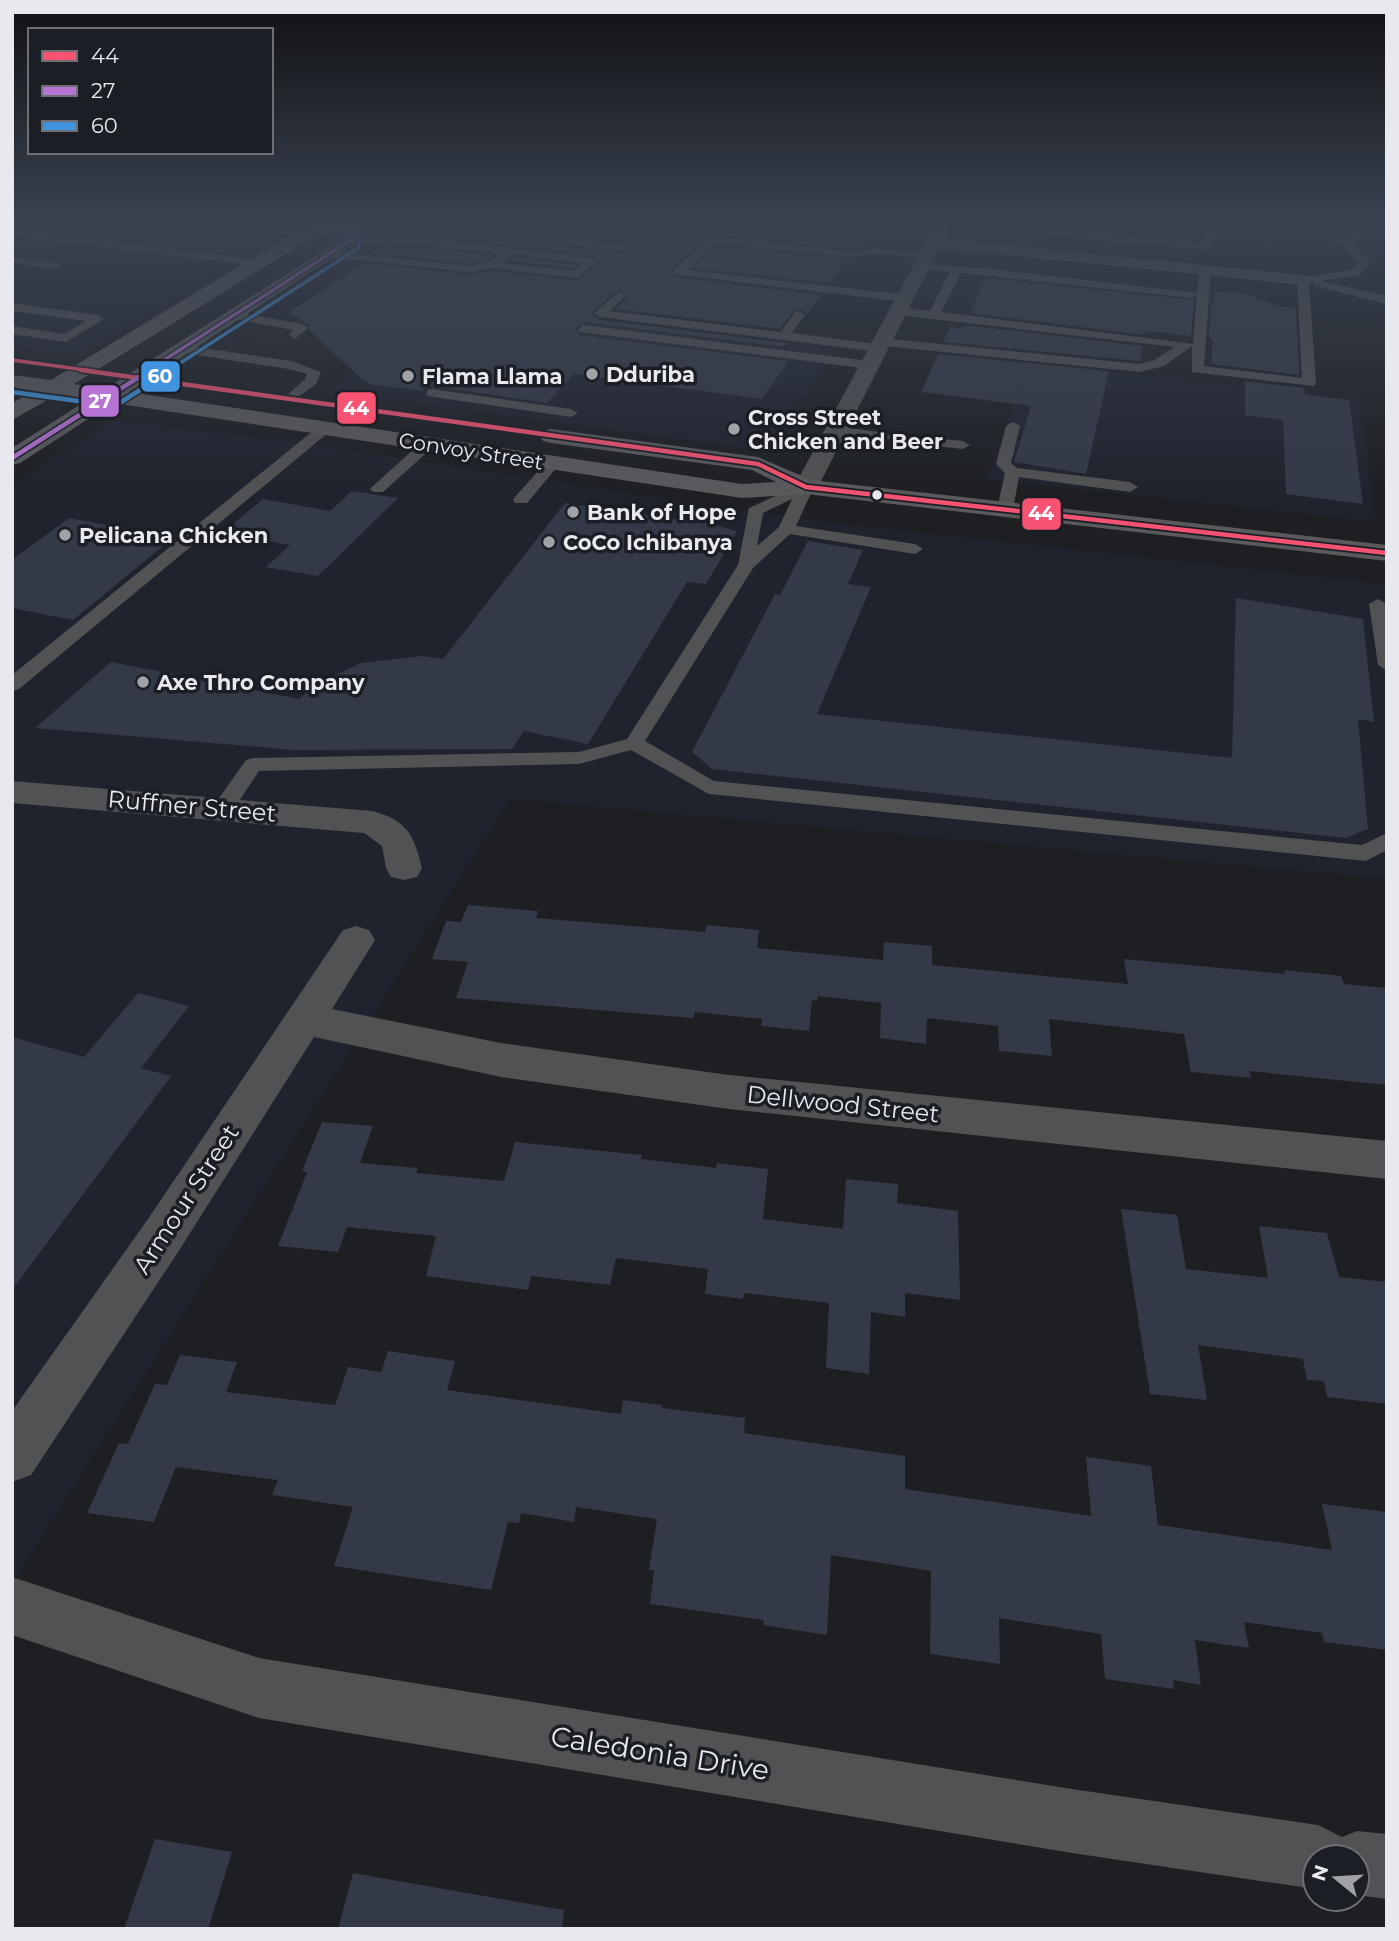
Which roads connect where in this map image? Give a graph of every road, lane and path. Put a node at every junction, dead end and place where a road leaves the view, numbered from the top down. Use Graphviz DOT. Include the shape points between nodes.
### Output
graph roads {
  1 [pos="59,314"];
  2 [pos="176,314"];
  3 [pos="237,314"];
  4 [pos="605,314"];
  5 [pos="896,314"];
  6 [pos="930,314"];
  7 [pos="1190,314"];
  8 [pos="1199,314"];
  9 [pos="1306,314"];
  10 [pos="799,315"];
  11 [pos="934,315"];
  12 [pos="233,316"];
  13 [pos="281,322"];
  14 [pos="584,329"];
  15 [pos="12,330"];
  16 [pos="269,331"];
  17 [pos="295,335"];
  18 [pos="784,336"];
  19 [pos="250,345"];
  20 [pos="1187,345"];
  21 [pos="182,349"];
  22 [pos="276,349"];
  23 [pos="877,351"];
  24 [pos="233,356"];
  25 [pos="12,360"];
  26 [pos="260,360"];
  27 [pos="87,369"];
  28 [pos="141,376"];
  29 [pos="12,381"];
  30 [pos="55,388"];
  31 [pos="432,393"];
  32 [pos="110,397"];
  33 [pos="291,398"];
  34 [pos="12,414"];
  35 [pos="1013,426"];
  36 [pos="324,429"];
  37 [pos="836,430"];
  38 [pos="551,436"];
  39 [pos="886,437"];
  40 [pos="902,439"];
  41 [pos="428,444"];
  42 [pos="963,445"];
  43 [pos="12,457"];
  44 [pos="554,463"];
  45 [pos="1013,472"];
  46 [pos="1130,486"];
  47 [pos="806,487"];
  48 [pos="378,489"];
  49 [pos="521,500"];
  50 [pos="1005,509"];
  51 [pos="786,529"];
  52 [pos="915,549"];
  53 [pos="1387,553"];
  54 [pos="746,565"];
  55 [pos="1378,604"];
  56 [pos="1387,665"];
  57 [pos="12,685"];
  58 [pos="634,743"];
  59 [pos="12,792"];
  60 [pos="223,808"];
  61 [pos="1387,840"];
  62 [pos="404,868"];
  63 [pos="356,940"];
  64 [pos="303,1019"];
  65 [pos="1387,1160"];
  66 [pos="12,1456"];
  67 [pos="12,1606"];
  68 [pos="1301,1855"];
  1 -- 15 [label="lane" via="98,319 66,338"];
  2 -- 27 [label="main road"];
  3 -- 12 [label="main road"];
  4 -- 18 [label="lane"];
  5 -- 23 [label="street"];
  6 -- 11 [label="lane"];
  7 -- 20 [label="lane"];
  8 -- 9 [label="lane" via="1197,369 1309,383"];
  10 -- 18 [label="lane"];
  11 -- 20 [label="lane"];
  12 -- 13 [label="lane"];
  12 -- 21 [label="main road"];
  13 -- 16 [label="lane"];
  13 -- 17 [label="lane" via="302,328"];
  14 -- 23 [label="lane"];
  18 -- 23 [label="lane"];
  19 -- 24 [label="lane"];
  20 -- 23 [label="lane" via="1140,369"];
  21 -- 24 [label="lane"];
  21 -- 28 [label="main road"];
  22 -- 26 [label="lane"];
  23 -- 37 [label="street"];
  24 -- 26 [label="lane"];
  25 -- 27 [label="main road, Convoy Street"];
  26 -- 33 [label="lane" via="314,372 311,381"];
  27 -- 28 [label="main road, Convoy Street"];
  27 -- 30 [label="main road"];
  28 -- 32 [label="main road"];
  28 -- 33 [label="main road, Convoy Street"];
  29 -- 30 [label="main road, Convoy Street"];
  30 -- 32 [label="main road, Convoy Street"];
  30 -- 34 [label="main road"];
  31 -- 38 [label="lane" via="571,413"];
  32 -- 36 [label="main road, Convoy Street"];
  32 -- 43 [label="main road"];
  33 -- 38 [label="main road, Convoy Street"];
  35 -- 45 [label="lane" via="1003,464"];
  36 -- 41 [label="main road, Convoy Street"];
  36 -- 57 [label="lane"];
  37 -- 39 [label="lane"];
  37 -- 47 [label="street"];
  38 -- 47 [label="main road, Convoy Street" via="758,464"];
  40 -- 42 [label="lane"];
  41 -- 44 [label="main road, Convoy Street"];
  41 -- 48 [label="lane"];
  44 -- 47 [label="main road, Convoy Street" via="742,491"];
  44 -- 49 [label="lane"];
  45 -- 46 [label="lane"];
  45 -- 50 [label="lane"];
  47 -- 50 [label="main road, Convoy Street"];
  47 -- 51 [label="lane"];
  47 -- 54 [label="lane" via="755,511"];
  50 -- 53 [label="main road, Convoy Street"];
  51 -- 52 [label="lane"];
  51 -- 54 [label="lane"];
  54 -- 58 [label="lane"];
  55 -- 56 [label="lane"];
  58 -- 60 [label="lane" via="579,758 253,765"];
  58 -- 61 [label="lane" via="709,787 1366,853"];
  59 -- 60 [label="street, Ruffner Street"];
  60 -- 62 [label="street, Ruffner Street" via="372,822 398,840"];
  63 -- 64 [label="street, Armour Street"];
  64 -- 65 [label="street, Dellwood Street" via="501,1060 729,1093"];
  64 -- 66 [label="street, Armour Street"];
  67 -- 68 [label="street, Caledonia Drive" via="259,1688"];
}
